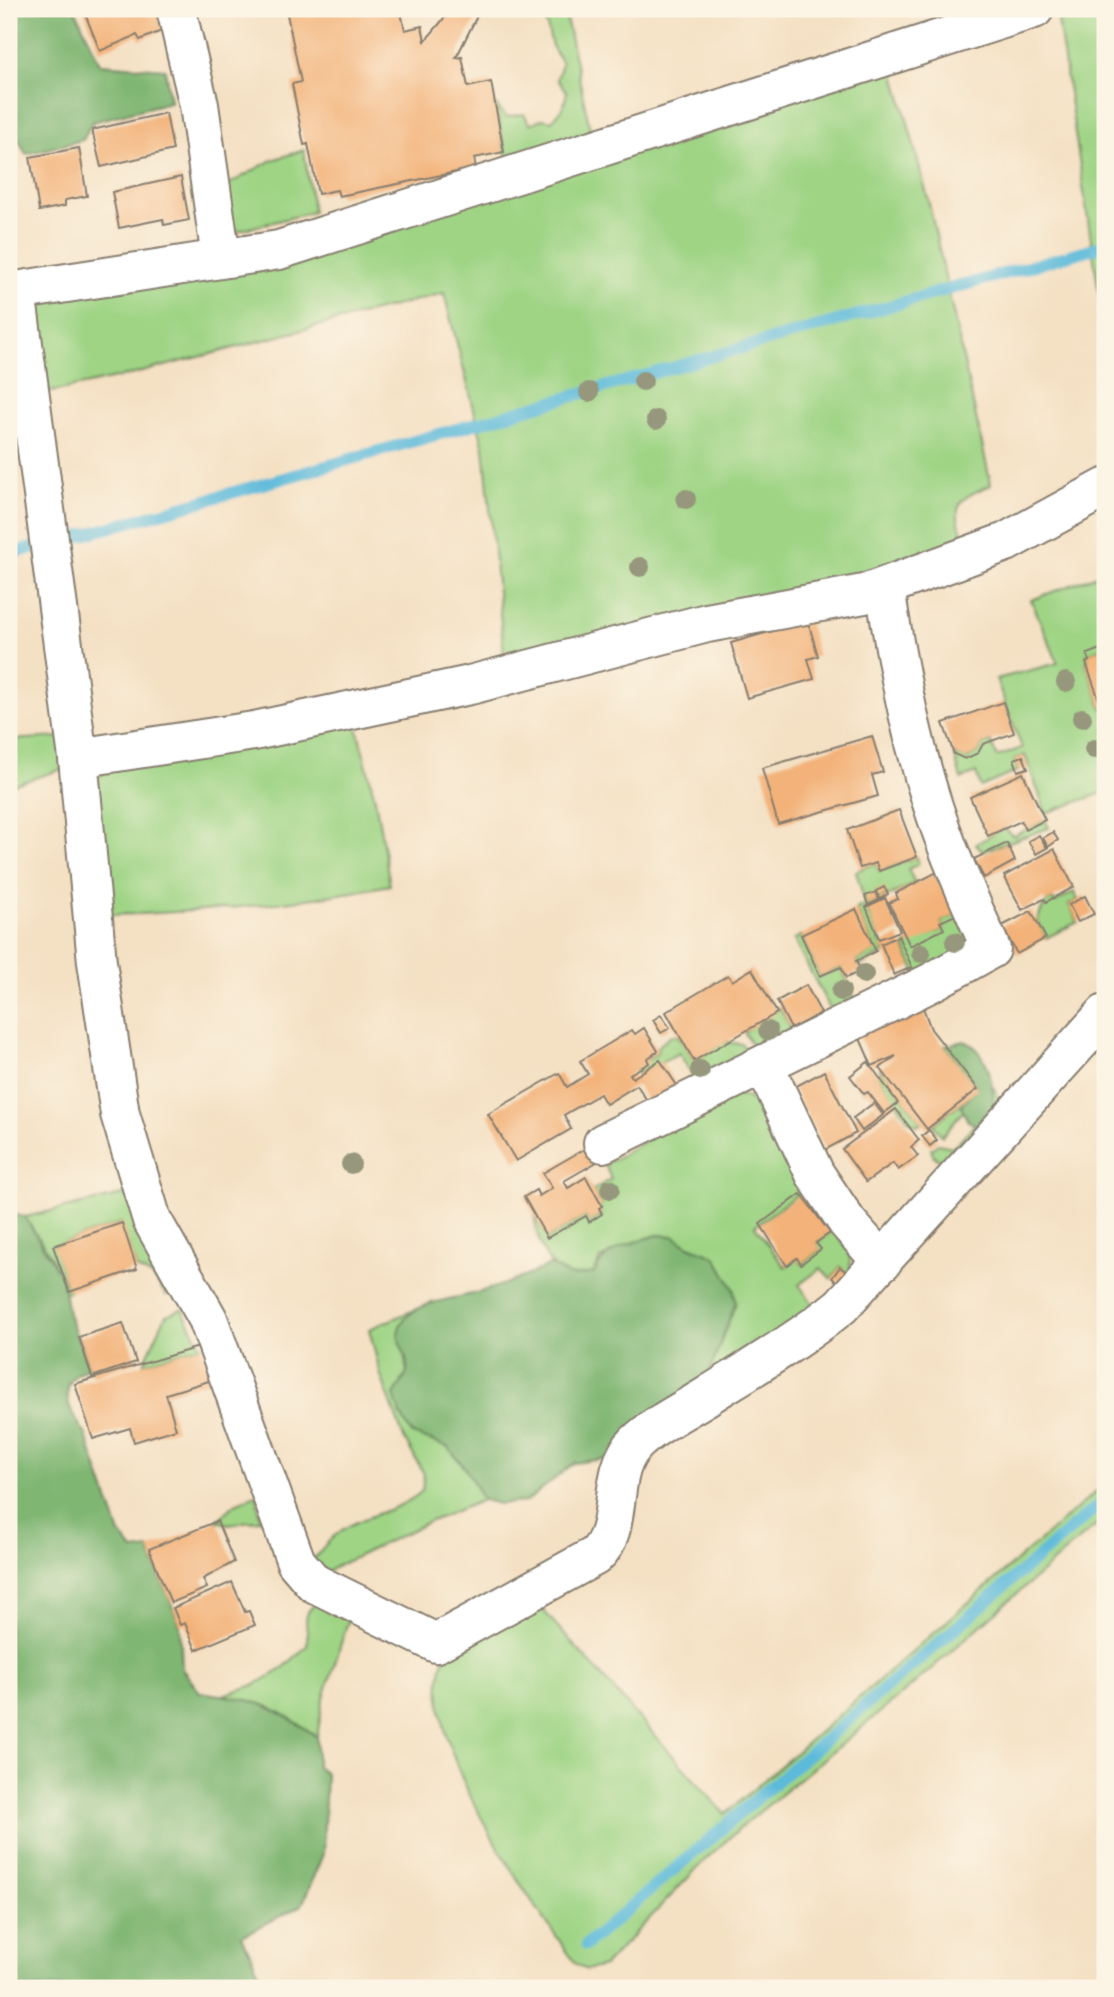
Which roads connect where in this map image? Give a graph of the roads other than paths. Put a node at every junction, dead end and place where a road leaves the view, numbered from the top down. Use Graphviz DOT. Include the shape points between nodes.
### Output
graph roads {
  1 [pos="176,9"];
  2 [pos="1034,9"];
  3 [pos="221,258"];
  4 [pos="12,291"];
  5 [pos="1105,488"];
  6 [pos="886,587"];
  7 [pos="78,758"];
  8 [pos="1105,1014"];
  9 [pos="764,1065"];
  10 [pos="603,1143"];
  11 [pos="882,1262"];
  1 -- 3 [label="street" via="199,106"];
  2 -- 3 [label="street" via="382,220 279,250"];
  3 -- 4 [label="street"];
  4 -- 7 [label="street"];
  5 -- 6 [label="street" via="1006,542"];
  6 -- 7 [label="street" via="707,623 470,685 254,731"];
  6 -- 9 [label="street" via="899,676 924,774 950,852 991,949"];
  7 -- 11 [label="street" via="97,962 120,1114 152,1220 208,1319 296,1562 314,1583 436,1643 595,1556 609,1539 624,1462 634,1445 794,1342 841,1306"];
  8 -- 11 [label="street"];
  9 -- 10 [label="street"];
  9 -- 11 [label="street" via="815,1174 847,1222"];
}
